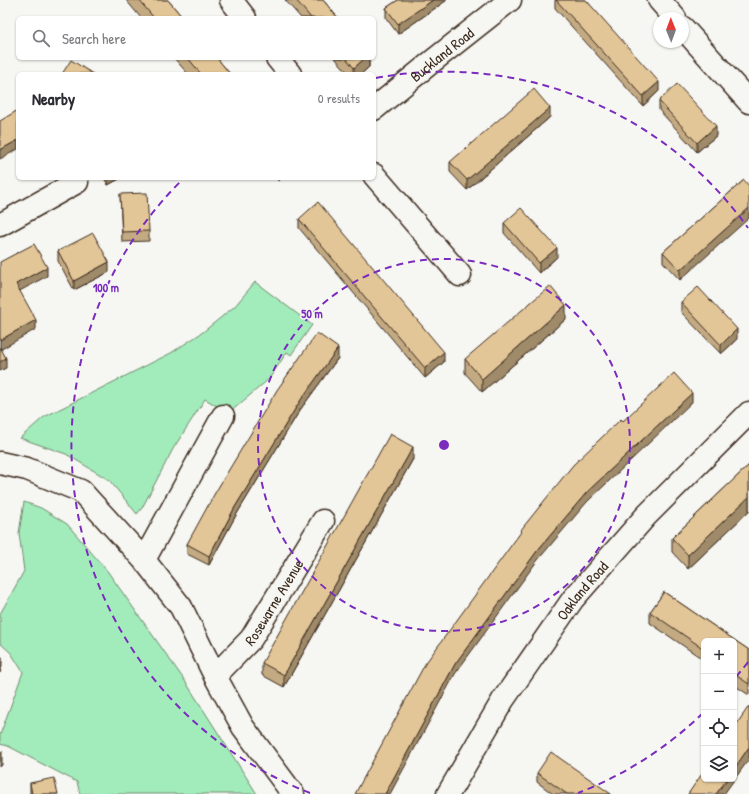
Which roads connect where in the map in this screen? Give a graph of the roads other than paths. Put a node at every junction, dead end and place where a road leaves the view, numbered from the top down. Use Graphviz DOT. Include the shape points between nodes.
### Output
graph roads {
  1 [pos="231,0"];
  2 [pos="510,0"];
  3 [pos="659,0"];
  4 [pos="670,12"];
  5 [pos="243,16"];
  6 [pos="689,35"];
  7 [pos="280,60"];
  8 [pos="288,72"];
  9 [pos="749,102"];
  10 [pos="376,107"];
  11 [pos="376,177"];
  12 [pos="77,182"];
  13 [pos="0,225"];
  14 [pos="460,275"];
  15 [pos="749,413"];
  16 [pos="223,416"];
  17 [pos="0,463"];
  18 [pos="323,521"];
  19 [pos="144,560"];
  20 [pos="215,676"];
  21 [pos="293,794"];
  22 [pos="448,794"];
  1 -- 5 [label="street"];
  2 -- 10 [label="street, Buckland Road"];
  3 -- 4 [label="street"];
  6 -- 9 [label="street"];
  7 -- 8 [label="street"];
  11 -- 14 [label="street"];
  12 -- 13 [label="street"];
  15 -- 22 [label="street, Oakland Road" via="646,516 573,599 503,700"];
  16 -- 19 [label="street"];
  17 -- 19 [label="street" via="27,469 81,491"];
  18 -- 20 [label="street, Rosewarne Avenue" via="251,639"];
  19 -- 20 [label="street" via="181,607"];
  20 -- 21 [label="street" via="244,727"];
}
